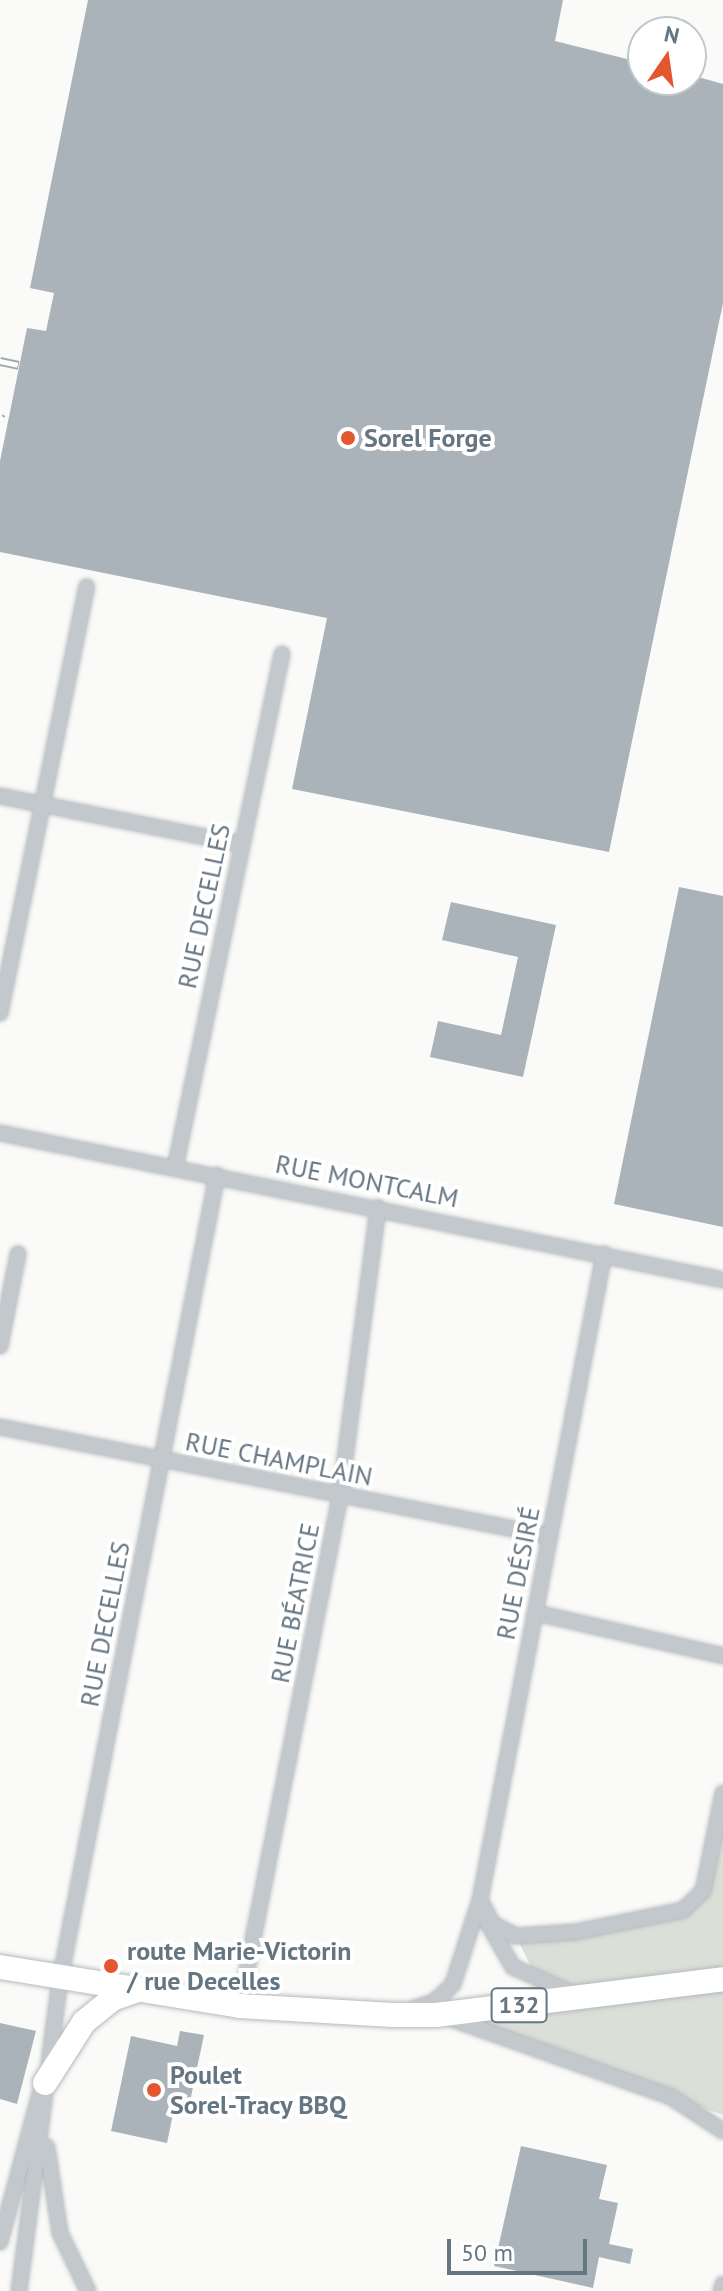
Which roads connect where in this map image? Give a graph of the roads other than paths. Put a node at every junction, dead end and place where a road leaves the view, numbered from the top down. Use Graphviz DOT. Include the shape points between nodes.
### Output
graph roads {
  1 [pos="87,587"];
  2 [pos="282,654"];
  3 [pos="0,796"];
  4 [pos="40,804"];
  5 [pos="241,844"];
  6 [pos="0,1013"];
  7 [pos="0,1133"];
  8 [pos="175,1168"];
  9 [pos="217,1175"];
  10 [pos="378,1207"];
  11 [pos="18,1254"];
  12 [pos="604,1254"];
  13 [pos="723,1280"];
  14 [pos="0,1346"];
  15 [pos="0,1427"];
  16 [pos="161,1460"];
  17 [pos="340,1497"];
  18 [pos="549,1536"];
  19 [pos="536,1613"];
  20 [pos="723,1656"];
  21 [pos="723,1793"];
  22 [pos="480,1900"];
  23 [pos="0,1967"];
  24 [pos="723,1979"];
  25 [pos="60,1980"];
  26 [pos="135,1991"];
  27 [pos="601,1994"];
  28 [pos="240,2006"];
  29 [pos="393,2015"];
  30 [pos="436,2015"];
  31 [pos="45,2083"];
  32 [pos="723,2131"];
  33 [pos="0,2242"];
  34 [pos="723,2284"];
  35 [pos="19,2291"];
  36 [pos="88,2291"];
  37 [pos="721,2291"];
  1 -- 4 [label="street"];
  2 -- 5 [label="street, RUE DECELLES"];
  3 -- 4 [label="street"];
  4 -- 5 [label="street"];
  4 -- 6 [label="street"];
  5 -- 8 [label="street, RUE DECELLES"];
  7 -- 8 [label="street, RUE MONTCALM"];
  8 -- 9 [label="street, RUE MONTCALM"];
  9 -- 10 [label="street, RUE MONTCALM"];
  9 -- 16 [label="street, RUE DECELLES"];
  10 -- 12 [label="street, RUE MONTCALM"];
  10 -- 17 [label="street, RUE BÉATRICE"];
  11 -- 14 [label="street"];
  12 -- 13 [label="street, RUE MONTCALM"];
  12 -- 18 [label="street, RUE DÉSIRÉ"];
  15 -- 16 [label="street, RUE CHAMPLAIN"];
  16 -- 17 [label="street, RUE CHAMPLAIN"];
  16 -- 25 [label="street, RUE DECELLES"];
  17 -- 18 [label="street, RUE CHAMPLAIN"];
  17 -- 28 [label="street, RUE BÉATRICE"];
  18 -- 19 [label="street, RUE DÉSIRÉ"];
  19 -- 20 [label="street"];
  19 -- 22 [label="street, RUE DÉSIRÉ"];
  21 -- 22 [label="street" via="703,1891 683,1910 575,1932 516,1936 493,1924"];
  22 -- 27 [label="street, RUE DÉSIRÉ" via="486,1929 513,1967 558,1991"];
  22 -- 29 [label="street, RUE DÉSIRÉ" via="453,1984 434,2002"];
  23 -- 25 [label="main road, 132"];
  24 -- 27 [label="main road, 132"];
  25 -- 26 [label="main road, 132"];
  25 -- 31 [label="street, RUE DECELLES"];
  26 -- 28 [label="main road, 132"];
  26 -- 31 [label="main road" via="84,2022"];
  27 -- 30 [label="main road, 132"];
  28 -- 29 [label="main road, 132"];
  29 -- 30 [label="main road, 132"];
  30 -- 32 [label="street" via="671,2097"];
  31 -- 33 [label="street, RUE DECELLES" via="32,2109"];
  31 -- 35 [label="street, RUE DECELLES"];
  31 -- 36 [label="street" via="54,2207 70,2263"];
  34 -- 37 [label="street"];
}
